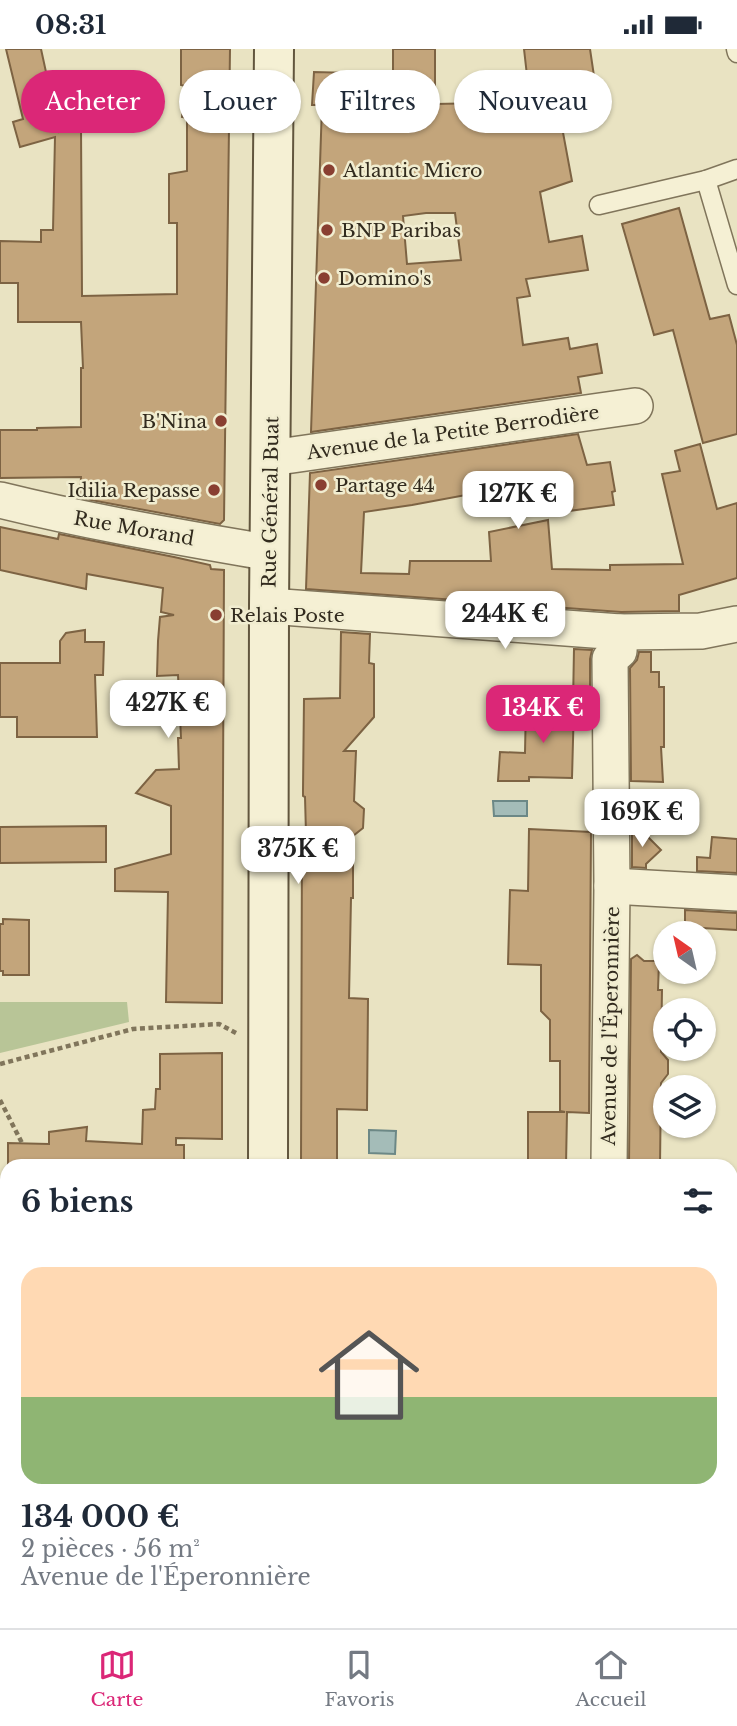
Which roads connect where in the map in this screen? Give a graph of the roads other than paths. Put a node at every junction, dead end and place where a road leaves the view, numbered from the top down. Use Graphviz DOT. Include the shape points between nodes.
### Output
graph roads {
  1 [pos="274,49"];
  2 [pos="737,169"];
  3 [pos="706,180"];
  4 [pos="599,205"];
  5 [pos="737,285"];
  6 [pos="635,406"];
  7 [pos="271,458"];
  8 [pos="0,500"];
  9 [pos="270,553"];
  10 [pos="269,606"];
  11 [pos="737,624"];
  12 [pos="620,632"];
  13 [pos="612,886"];
  14 [pos="737,893"];
  15 [pos="268,1159"];
  16 [pos="609,1159"];
  1 -- 7 [label="main road, Rue Général Buat"];
  2 -- 3 [label="lane"];
  3 -- 4 [label="lane"];
  3 -- 5 [label="lane"];
  6 -- 7 [label="street, Avenue de la Petite Berrodière"];
  7 -- 9 [label="main road, Rue Général Buat"];
  8 -- 9 [label="street, Rue Morand"];
  9 -- 10 [label="main road, Rue Général Buat"];
  10 -- 12 [label="street"];
  10 -- 15 [label="main road, Rue Général Buat"];
  11 -- 12 [label="street" via="702,631"];
  12 -- 13 [label="street, Avenue de l'Éperonnière" via="620,651 610,659"];
  13 -- 14 [label="street, Avenue de l'Éperonnière"];
  13 -- 16 [label="street, Avenue de l'Éperonnière"];
}
